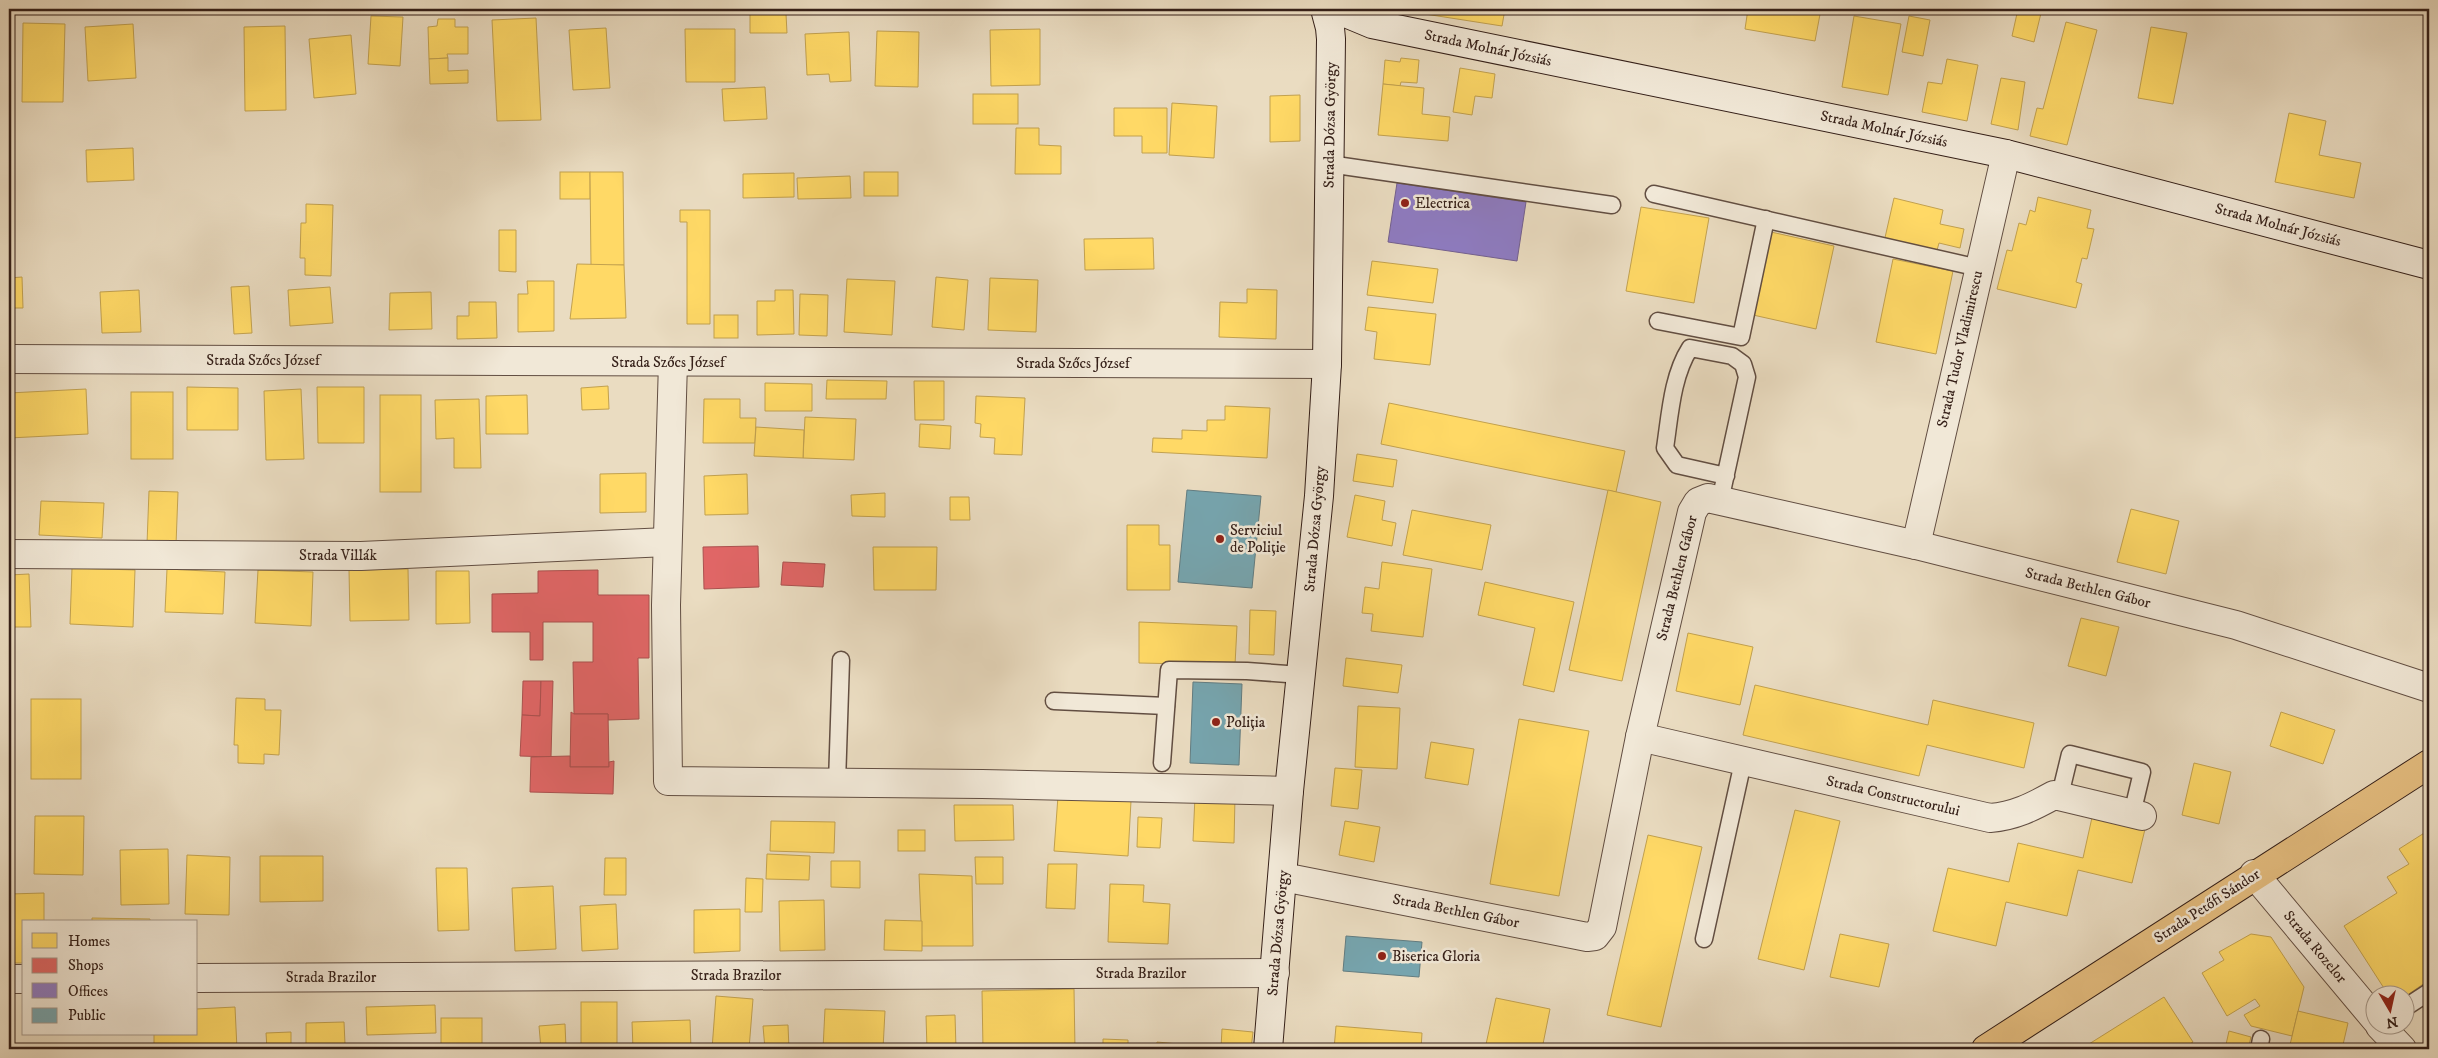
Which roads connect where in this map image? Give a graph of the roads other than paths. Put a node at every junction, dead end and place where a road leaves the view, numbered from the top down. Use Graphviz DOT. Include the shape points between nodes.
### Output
graph roads {
  1 [pos="1325,9"];
  2 [pos="1336,9"];
  3 [pos="2006,154"];
  4 [pos="1329,164"];
  5 [pos="1654,194"];
  6 [pos="1612,205"];
  7 [pos="1766,219"];
  8 [pos="2429,265"];
  9 [pos="1979,268"];
  10 [pos="1658,321"];
  11 [pos="9,359"];
  12 [pos="673,362"];
  13 [pos="1327,364"];
  14 [pos="1723,488"];
  15 [pos="668,542"];
  16 [pos="1916,545"];
  17 [pos="9,554"];
  18 [pos="841,660"];
  19 [pos="1301,676"];
  20 [pos="2429,688"];
  21 [pos="1054,701"];
  22 [pos="1166,706"];
  23 [pos="1640,737"];
  24 [pos="1743,762"];
  25 [pos="1162,763"];
  26 [pos="2429,764"];
  27 [pos="837,783"];
  28 [pos="1289,791"];
  29 [pos="2054,795"];
  30 [pos="2137,815"];
  31 [pos="2254,874"];
  32 [pos="1283,877"];
  33 [pos="1704,939"];
  34 [pos="1275,972"];
  35 [pos="198,978"];
  36 [pos="9,979"];
  37 [pos="22,979"];
  38 [pos="2429,992"];
  39 [pos="2416,1000"];
  40 [pos="2366,1008"];
  41 [pos="2376,1036"];
  42 [pos="2389,1036"];
  43 [pos="1268,1049"];
  44 [pos="1986,1049"];
  45 [pos="2372,1049"];
  46 [pos="2402,1049"];
  1 -- 4 [label="street, Strada Dózsa György" via="1330,28"];
  2 -- 3 [label="street, Strada Molnár Józsiás" via="1372,24"];
  3 -- 8 [label="street, Strada Molnár Józsiás"];
  3 -- 9 [label="street, Strada Tudor Vladimirescu"];
  4 -- 6 [label="lane"];
  4 -- 13 [label="street, Strada Dózsa György"];
  5 -- 7 [label="lane"];
  7 -- 9 [label="lane"];
  7 -- 10 [label="lane" via="1741,337"];
  9 -- 16 [label="street, Strada Tudor Vladimirescu"];
  11 -- 12 [label="street, Strada Szőcs József"];
  12 -- 13 [label="street, Strada Szőcs József"];
  12 -- 15 [label="street"];
  13 -- 19 [label="street, Strada Dózsa György" via="1319,496"];
  14 -- 14 [label="lane" via="1747,377 1743,364 1732,356 1690,348 1682,361 1665,448 1677,465"];
  14 -- 16 [label="street, Strada Bethlen Gábor"];
  14 -- 23 [label="street, Strada Bethlen Gábor" via="1698,502 1692,512"];
  15 -- 17 [label="street, Strada Villák" via="362,556"];
  15 -- 27 [label="street" via="668,781"];
  16 -- 20 [label="street, Strada Bethlen Gábor" via="2236,625"];
  18 -- 27 [label="lane"];
  19 -- 22 [label="lane" via="1247,671 1169,670"];
  19 -- 28 [label="street, Strada Dózsa György"];
  21 -- 22 [label="lane"];
  22 -- 25 [label="lane"];
  23 -- 24 [label="street, Strada Constructorului"];
  23 -- 32 [label="street, Strada Bethlen Gábor" via="1602,927 1595,936"];
  24 -- 29 [label="street, Strada Constructorului" via="1990,818 2009,817 2027,811"];
  24 -- 33 [label="lane"];
  26 -- 31 [label="main road, Strada Petőfi Sándor"];
  27 -- 28 [label="street"];
  28 -- 32 [label="street, Strada Dózsa György"];
  29 -- 30 [label="street"];
  29 -- 30 [label="lane" via="2062,787 2070,754 2142,772"];
  31 -- 40 [label="street, Strada Rozelor"];
  31 -- 44 [label="main road, Strada Petőfi Sándor"];
  32 -- 34 [label="street, Strada Dózsa György"];
  34 -- 35 [label="street, Strada Brazilor"];
  34 -- 43 [label="street, Strada Dózsa György"];
  36 -- 37 [label="street"];
  38 -- 39 [label="lane"];
  41 -- 45 [label="street"];
  42 -- 46 [label="street"];
}
